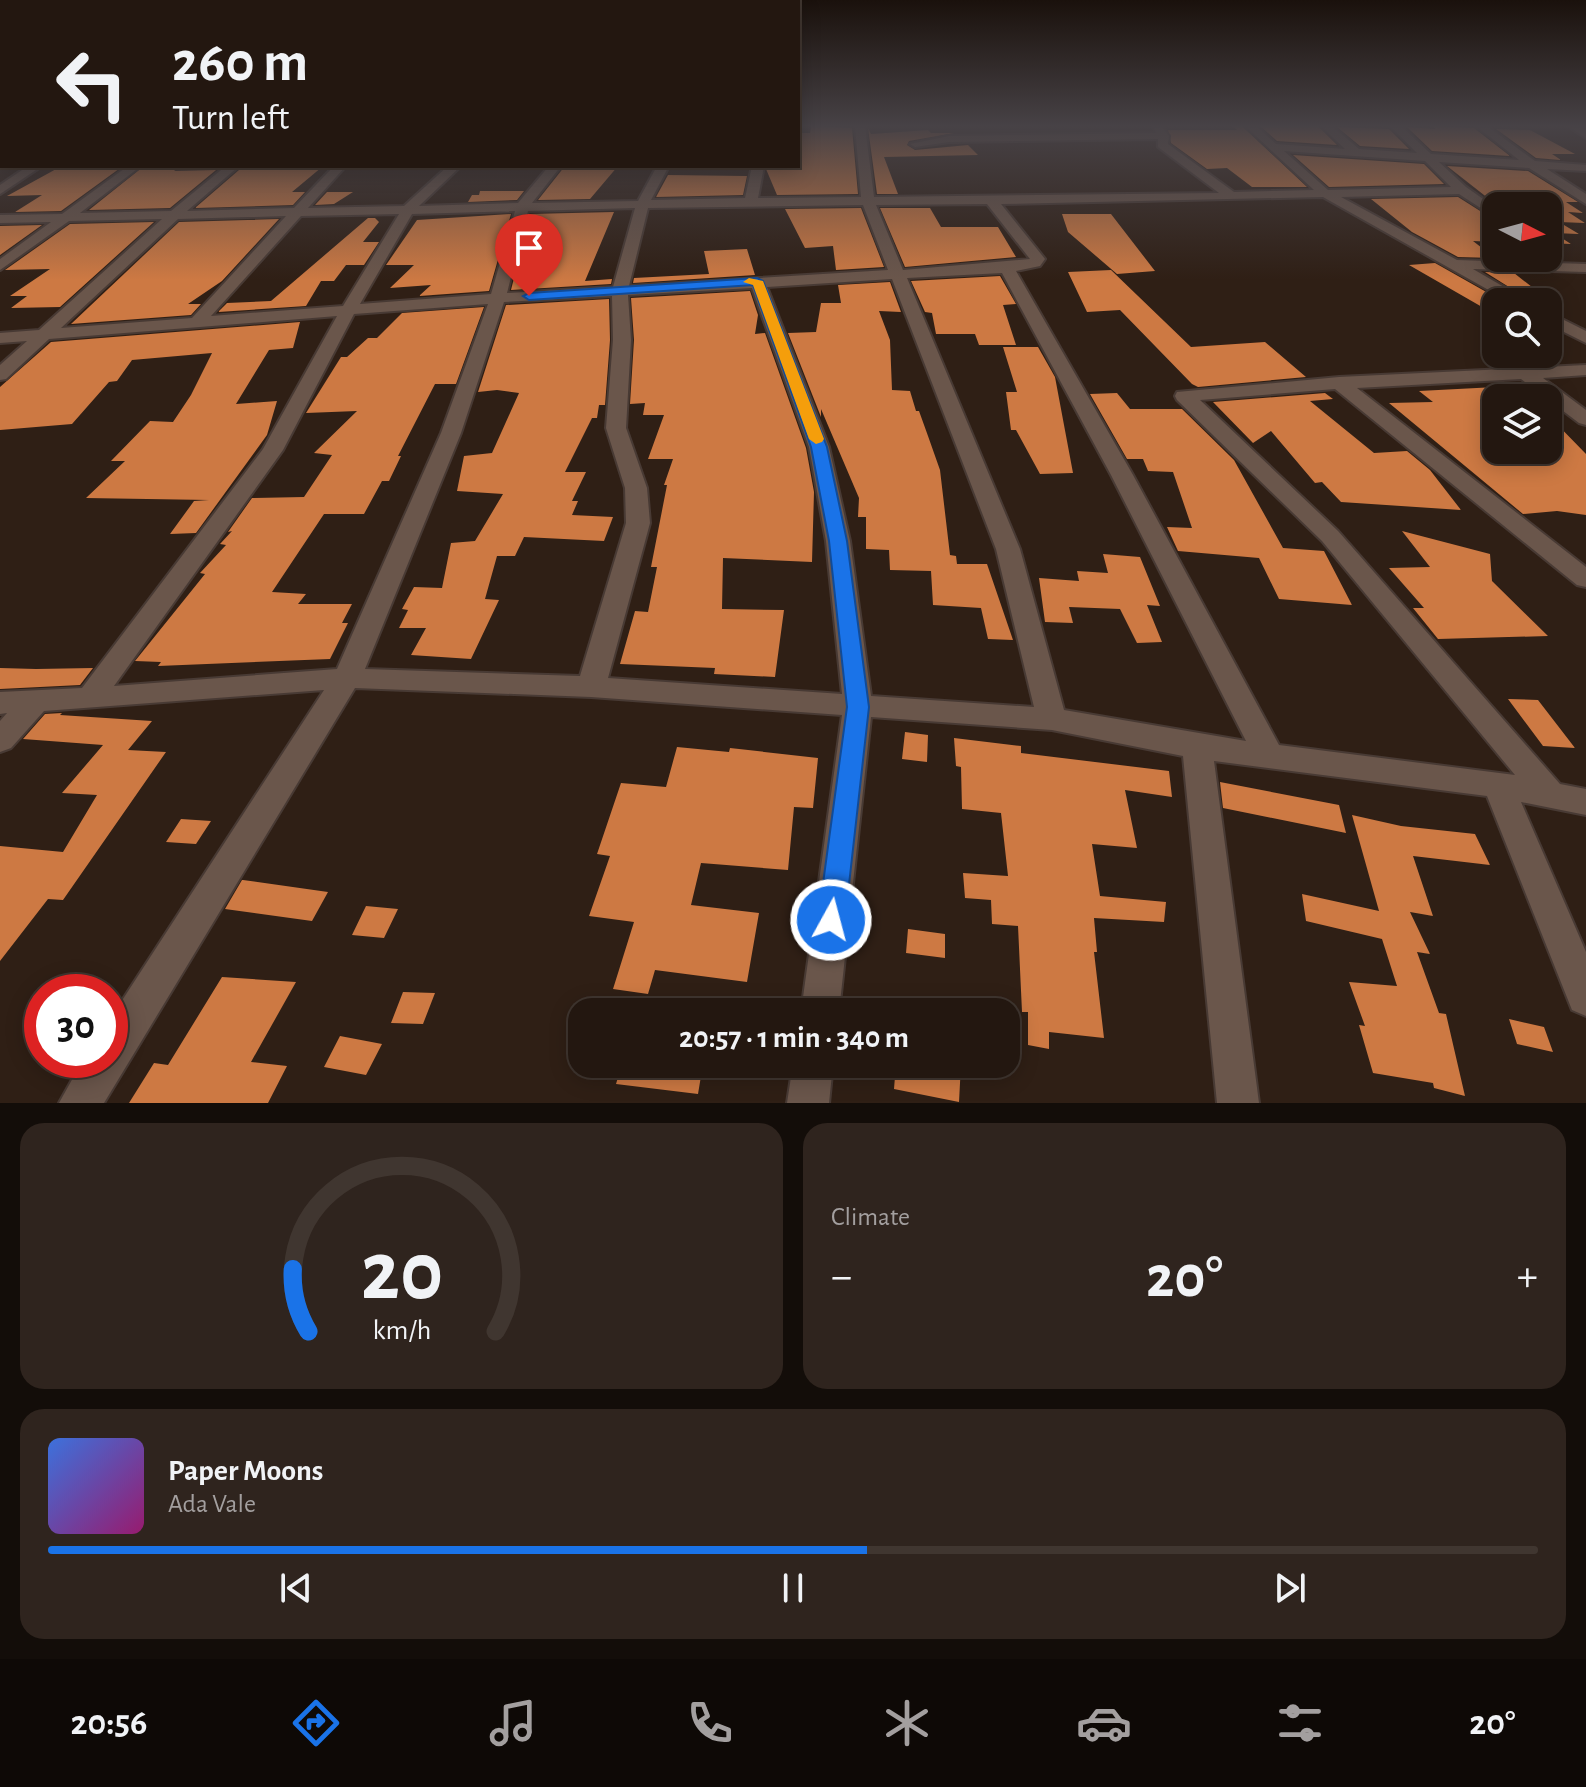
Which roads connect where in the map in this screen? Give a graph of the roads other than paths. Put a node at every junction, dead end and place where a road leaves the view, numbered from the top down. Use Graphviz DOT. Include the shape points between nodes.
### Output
graph roads {
  1 [pos="19,177"];
  2 [pos="119,177"];
  3 [pos="219,177"];
  4 [pos="330,177"];
  5 [pos="442,177"];
  6 [pos="546,177"];
  7 [pos="657,177"];
  8 [pos="756,177"];
  9 [pos="865,177"];
  10 [pos="1206,177"];
  11 [pos="1306,177"];
  12 [pos="1449,177"];
  13 [pos="1552,177"];
  14 [pos="0,190"];
  15 [pos="1462,190"];
  16 [pos="1324,193"];
  17 [pos="1230,195"];
  18 [pos="990,199"];
  19 [pos="1586,200"];
  20 [pos="868,201"];
  21 [pos="751,202"];
  22 [pos="1482,204"];
  23 [pos="642,205"];
  24 [pos="523,206"];
  25 [pos="408,209"];
  26 [pos="299,212"];
  27 [pos="62,217"];
  28 [pos="172,217"];
  29 [pos="0,219"];
  30 [pos="1562,256"];
  31 [pos="1454,264"];
  32 [pos="0,266"];
  33 [pos="1007,268"];
  34 [pos="1583,270"];
  35 [pos="899,272"];
  36 [pos="757,281"];
  37 [pos="1497,288"];
  38 [pos="620,290"];
  39 [pos="498,298"];
  40 [pos="349,309"];
  41 [pos="198,321"];
  42 [pos="1562,325"];
  43 [pos="48,333"];
  44 [pos="0,338"];
  45 [pos="1586,338"];
  46 [pos="1586,370"];
  47 [pos="1526,374"];
  48 [pos="0,375"];
  49 [pos="1339,383"];
  50 [pos="1586,419"];
  51 [pos="1586,579"];
  52 [pos="347,678"];
  53 [pos="591,687"];
  54 [pos="90,698"];
  55 [pos="37,700"];
  56 [pos="0,703"];
  57 [pos="858,707"];
  58 [pos="1052,719"];
  59 [pos="0,740"];
  60 [pos="1197,747"];
  61 [pos="1268,754"];
  62 [pos="1498,785"];
  63 [pos="1551,796"];
  64 [pos="1586,802"];
  65 [pos="1586,997"];
  66 [pos="822,998"];
  67 [pos="128,1026"];
  68 [pos="96,1078"];
  69 [pos="811,1078"];
  70 [pos="80,1103"];
  71 [pos="808,1103"];
  72 [pos="1238,1103"];
  1 -- 14 [label="street"];
  2 -- 27 [label="street"];
  3 -- 28 [label="street"];
  4 -- 26 [label="street"];
  5 -- 25 [label="street"];
  6 -- 24 [label="street"];
  7 -- 23 [label="street"];
  8 -- 21 [label="street"];
  9 -- 20 [label="street"];
  10 -- 17 [label="street"];
  11 -- 16 [label="street"];
  12 -- 15 [label="street"];
  13 -- 19 [label="street"];
  15 -- 16 [label="street"];
  15 -- 22 [label="street"];
  16 -- 17 [label="street"];
  16 -- 31 [label="street"];
  17 -- 18 [label="street"];
  18 -- 20 [label="street"];
  18 -- 33 [label="street" via="1038,259"];
  20 -- 21 [label="street"];
  20 -- 35 [label="street"];
  21 -- 23 [label="street"];
  23 -- 24 [label="street"];
  23 -- 38 [label="street"];
  24 -- 25 [label="street"];
  24 -- 39 [label="street"];
  25 -- 26 [label="street"];
  25 -- 40 [label="street"];
  26 -- 28 [label="street"];
  26 -- 41 [label="street"];
  27 -- 28 [label="street"];
  27 -- 29 [label="street"];
  27 -- 32 [label="street"];
  28 -- 43 [label="street"];
  30 -- 34 [label="street"];
  31 -- 34 [label="street"];
  31 -- 37 [label="street"];
  33 -- 35 [label="street"];
  33 -- 61 [label="street"];
  35 -- 36 [label="street"];
  35 -- 58 [label="street" via="1008,549"];
  36 -- 38 [label="street"];
  36 -- 57 [label="street" via="819,447 838,541"];
  38 -- 39 [label="street"];
  38 -- 53 [label="street" via="616,428 636,488 638,523"];
  39 -- 40 [label="street"];
  39 -- 52 [label="street" via="451,433"];
  40 -- 41 [label="street"];
  40 -- 54 [label="street" via="273,450"];
  41 -- 43 [label="street"];
  42 -- 45 [label="street"];
  43 -- 44 [label="street"];
  43 -- 48 [label="street"];
  46 -- 47 [label="street"];
  47 -- 49 [label="street"];
  47 -- 50 [label="street"];
  49 -- 51 [label="street"];
  49 -- 63 [label="street" via="1184,396 1330,536"];
  52 -- 53 [label="street"];
  52 -- 54 [label="street"];
  52 -- 67 [label="street"];
  53 -- 57 [label="street"];
  54 -- 55 [label="street"];
  55 -- 56 [label="street"];
  55 -- 59 [label="street"];
  57 -- 58 [label="street"];
  57 -- 66 [label="street"];
  58 -- 60 [label="street"];
  60 -- 61 [label="street"];
  60 -- 72 [label="street"];
  61 -- 62 [label="street"];
  62 -- 63 [label="street"];
  62 -- 65 [label="street"];
  63 -- 64 [label="street"];
  68 -- 70 [label="street"];
  69 -- 71 [label="street"];
}
